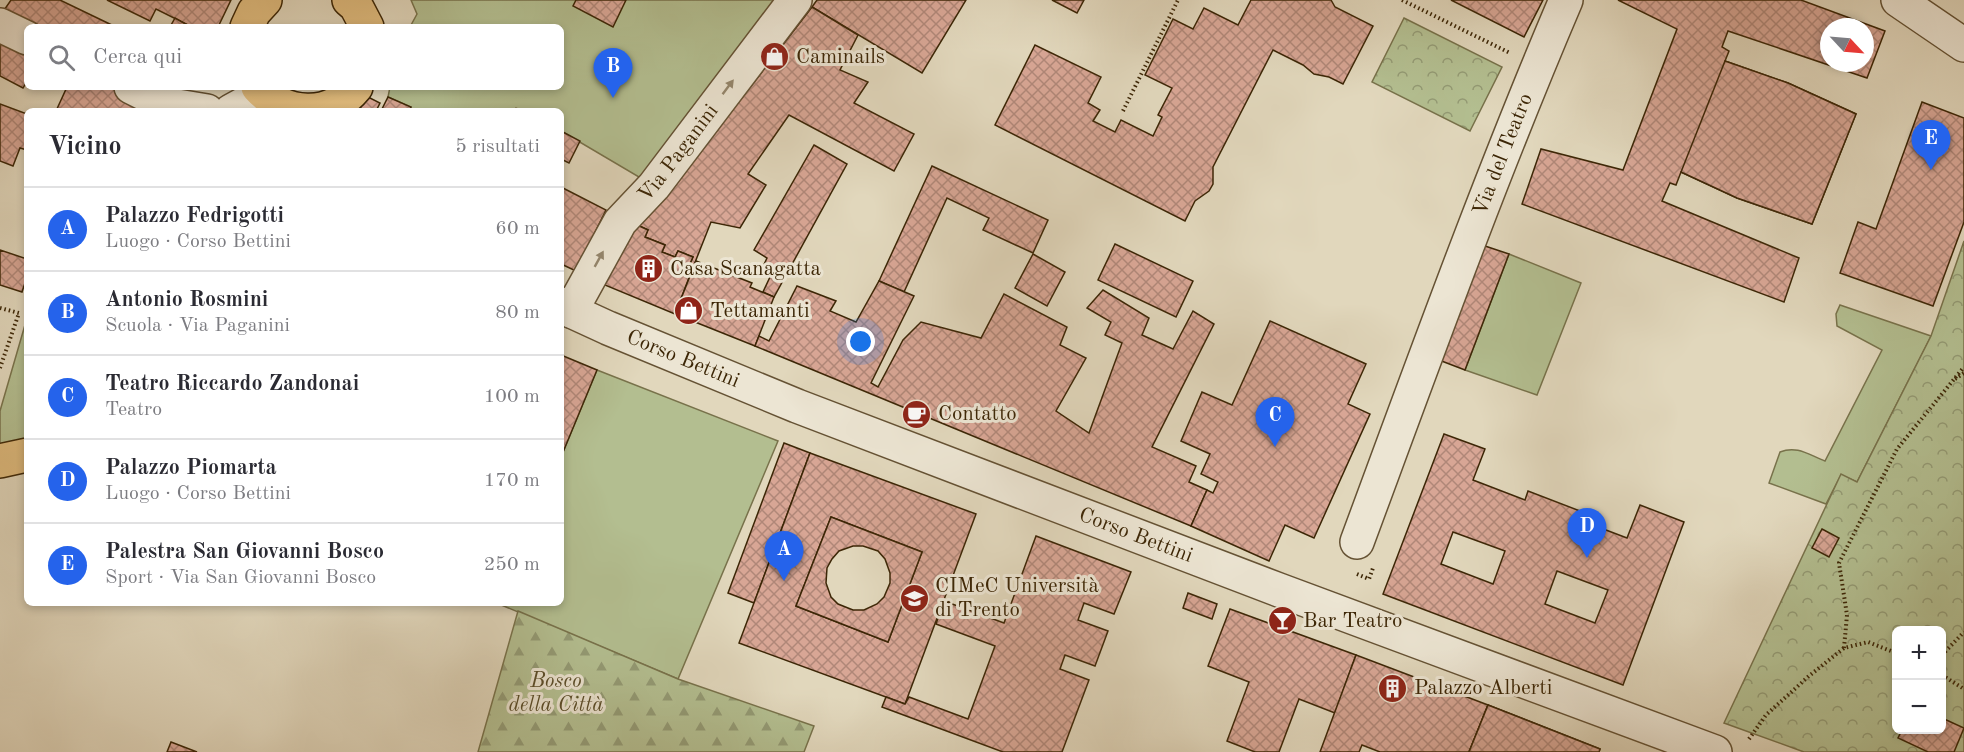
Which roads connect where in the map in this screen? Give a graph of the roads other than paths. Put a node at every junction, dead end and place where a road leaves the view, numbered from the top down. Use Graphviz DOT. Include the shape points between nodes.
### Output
graph roads {
  1 [pos="265,0"];
  2 [pos="795,0"];
  3 [pos="1566,0"];
  4 [pos="1898,0"];
  5 [pos="248,24"];
  6 [pos="0,25"];
  7 [pos="24,37"];
  8 [pos="1964,45"];
  9 [pos="137,90"];
  10 [pos="261,90"];
  11 [pos="348,97"];
  12 [pos="189,108"];
  13 [pos="235,108"];
  14 [pos="289,108"];
  15 [pos="324,108"];
  16 [pos="566,307"];
  17 [pos="24,456"];
  18 [pos="0,461"];
  19 [pos="1357,542"];
  20 [pos="1715,752"];
  1 -- 5 [label="main road"];
  16 -- 2 [label="street, Via Paganini, one-way" via="620,222 654,186"];
  3 -- 19 [label="street, Via del Teatro" via="1443,310"];
  4 -- 8 [label="street"];
  6 -- 7 [label="street"];
  9 -- 12 [label="street" via="165,104"];
  10 -- 13 [label="street"];
  10 -- 14 [label="main road"];
  11 -- 15 [label="main road"];
  16 -- 20 [label="street, Corso Bettini" via="797,406"];
  17 -- 18 [label="main road"];
}
